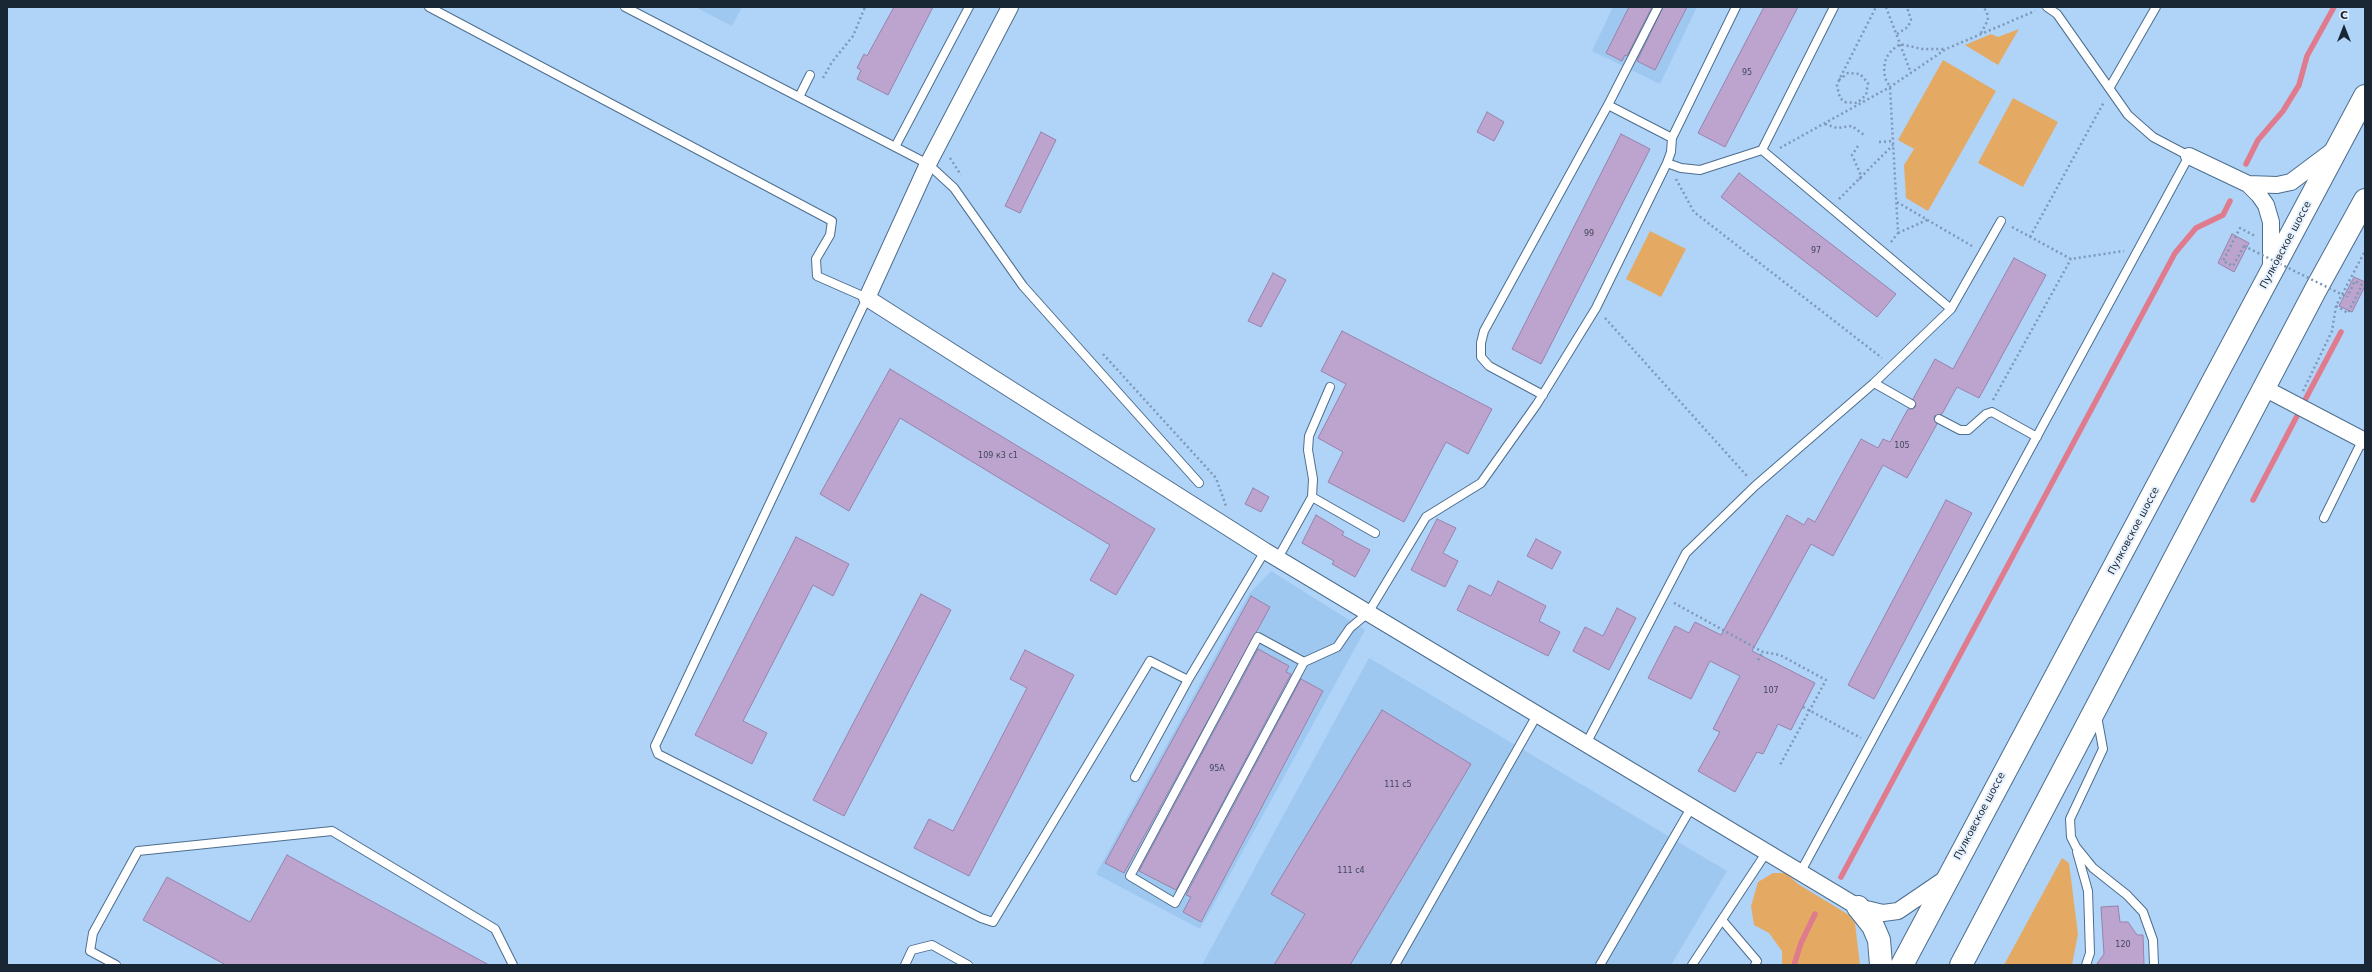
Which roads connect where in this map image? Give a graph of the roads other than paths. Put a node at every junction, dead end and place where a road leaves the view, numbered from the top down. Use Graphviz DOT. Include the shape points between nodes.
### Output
graph roads {
  1 [pos="429,7"];
  2 [pos="625,7"];
  3 [pos="969,7"];
  4 [pos="1010,7"];
  5 [pos="1658,7"];
  6 [pos="1736,7"];
  7 [pos="1834,7"];
  8 [pos="2047,7"];
  9 [pos="2156,7"];
  10 [pos="810,75"];
  11 [pos="2110,87"];
  12 [pos="2365,96"];
  13 [pos="799,97"];
  14 [pos="1608,105"];
  15 [pos="1672,138"];
  16 [pos="2338,146"];
  17 [pos="895,147"];
  18 [pos="1762,150"];
  19 [pos="2189,156"];
  20 [pos="1667,163"];
  21 [pos="928,164"];
  22 [pos="2248,184"];
  23 [pos="2365,200"];
  24 [pos="2001,221"];
  25 [pos="2271,275"];
  26 [pos="867,298"];
  27 [pos="1951,308"];
  28 [pos="1874,383"];
  29 [pos="1330,386"];
  30 [pos="2264,388"];
  31 [pos="1543,395"];
  32 [pos="1911,404"];
  33 [pos="1940,419"];
  34 [pos="2037,437"];
  35 [pos="2364,440"];
  36 [pos="1199,483"];
  37 [pos="1312,497"];
  38 [pos="2324,518"];
  39 [pos="1375,533"];
  40 [pos="1272,555"];
  41 [pos="1368,614"];
  42 [pos="1304,662"];
  43 [pos="1188,680"];
  44 [pos="2095,708"];
  45 [pos="1536,715"];
  46 [pos="1586,744"];
  47 [pos="1135,777"];
  48 [pos="1691,808"];
  49 [pos="2076,847"];
  50 [pos="1766,853"];
  51 [pos="1800,873"];
  52 [pos="1948,877"];
  53 [pos="1858,907"];
  54 [pos="1722,920"];
  55 [pos="116,965"];
  56 [pos="513,965"];
  57 [pos="905,965"];
  58 [pos="968,965"];
  59 [pos="1395,965"];
  60 [pos="1600,965"];
  61 [pos="1692,965"];
  62 [pos="1755,965"];
  63 [pos="1881,965"];
  64 [pos="1902,965"];
  65 [pos="1961,965"];
  66 [pos="2086,965"];
  67 [pos="2154,965"];
  1 -- 26 [label="lane" via="832,221 830,235 816,259 817,276"];
  2 -- 13 [label="lane"];
  3 -- 17 [label="lane"];
  4 -- 21 [label="street"];
  5 -- 14 [label="lane"];
  6 -- 15 [label="lane"];
  7 -- 18 [label="lane"];
  8 -- 11 [label="lane" via="2056,14"];
  9 -- 11 [label="lane"];
  10 -- 13 [label="lane"];
  11 -- 19 [label="lane" via="2128,115 2153,137"];
  12 -- 16 [label="highway, Пулковское шоссе"];
  13 -- 17 [label="lane"];
  14 -- 15 [label="lane"];
  14 -- 31 [label="lane" via="1484,331 1481,343 1481,357 1490,366"];
  15 -- 20 [label="lane"];
  16 -- 22 [label="street" via="2291,182 2277,186"];
  16 -- 25 [label="highway, Пулковское шоссе"];
  17 -- 21 [label="lane"];
  18 -- 20 [label="lane" via="1700,170"];
  18 -- 27 [label="lane"];
  19 -- 22 [label="street"];
  19 -- 34 [label="lane"];
  20 -- 31 [label="lane" via="1596,308"];
  21 -- 26 [label="street"];
  21 -- 36 [label="lane" via="954,188 1023,286"];
  22 -- 25 [label="street" via="2266,206 2271,222"];
  23 -- 30 [label="highway"];
  24 -- 27 [label="lane"];
  25 -- 52 [label="highway, Пулковское шоссе"];
  26 -- 40 [label="street"];
  26 -- 43 [label="lane" via="655,746 658,754 993,922 1150,661"];
  27 -- 28 [label="lane"];
  28 -- 32 [label="lane"];
  28 -- 46 [label="lane" via="1755,486 1686,553"];
  29 -- 37 [label="lane" via="1309,436 1308,450 1314,479"];
  30 -- 35 [label="street"];
  30 -- 44 [label="highway"];
  31 -- 41 [label="lane" via="1481,483 1426,517"];
  33 -- 34 [label="lane" via="1960,430 1968,430 1992,412"];
  34 -- 51 [label="lane"];
  35 -- 38 [label="lane"];
  37 -- 39 [label="lane"];
  37 -- 40 [label="lane"];
  40 -- 41 [label="street"];
  40 -- 43 [label="lane"];
  41 -- 42 [label="lane" via="1350,628 1337,647"];
  41 -- 45 [label="street"];
  42 -- 42 [label="lane" via="1258,637 1130,876 1175,903"];
  43 -- 47 [label="lane"];
  44 -- 49 [label="lane" via="2103,749 2070,819 2071,837"];
  44 -- 65 [label="highway"];
  45 -- 46 [label="street"];
  45 -- 59 [label="lane"];
  46 -- 48 [label="street"];
  48 -- 50 [label="street"];
  48 -- 60 [label="lane"];
  49 -- 66 [label="lane" via="2088,891 2090,953"];
  49 -- 67 [label="lane" via="2093,868 2127,894 2143,912 2153,940"];
  50 -- 51 [label="street"];
  50 -- 54 [label="lane"];
  51 -- 53 [label="street"];
  52 -- 53 [label="street" via="1898,911 1883,913"];
  52 -- 64 [label="highway, Пулковское шоссе"];
  53 -- 63 [label="highway" via="1873,926 1879,940"];
  54 -- 61 [label="lane"];
  54 -- 62 [label="lane" via="1757,961"];
  55 -- 56 [label="lane" via="90,951 93,933 138,851 332,831 495,929"];
  57 -- 58 [label="lane" via="912,950 932,946"];
}
